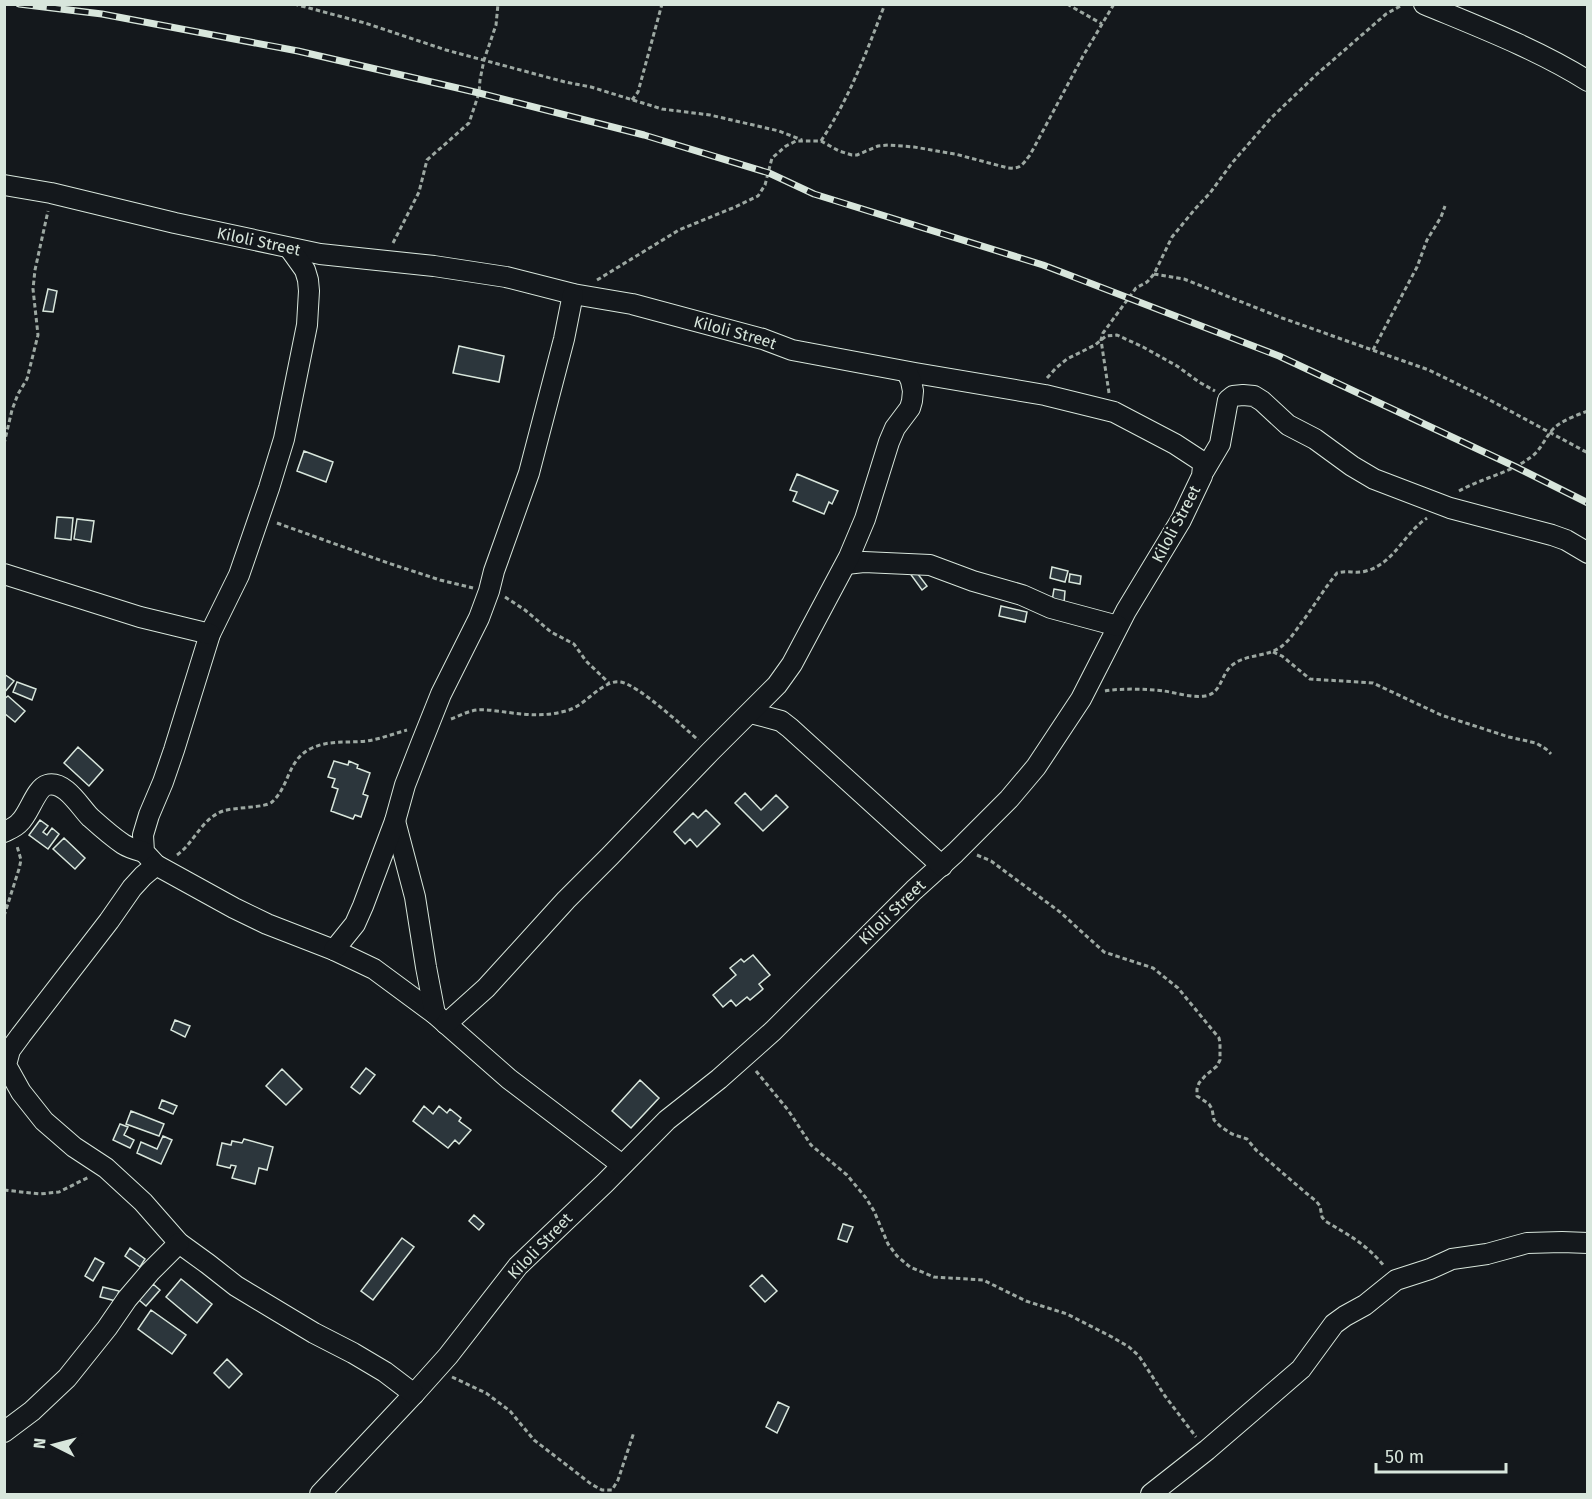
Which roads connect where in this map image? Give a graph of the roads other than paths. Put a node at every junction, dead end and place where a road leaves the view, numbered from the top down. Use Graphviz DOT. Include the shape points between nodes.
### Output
graph roads {
  1 [pos="1424,4"];
  2 [pos="1578,69"];
  3 [pos="1587,81"];
  4 [pos="4,184"];
  5 [pos="290,249"];
  6 [pos="573,294"];
  7 [pos="907,372"];
  8 [pos="1204,471"];
  9 [pos="1587,553"];
  10 [pos="846,564"];
  11 [pos="4,574"];
  12 [pos="1118,626"];
  13 [pos="210,634"];
  14 [pos="751,713"];
  15 [pos="395,821"];
  16 [pos="10,830"];
  17 [pos="150,858"];
  18 [pos="948,859"];
  19 [pos="334,950"];
  20 [pos="441,1019"];
  21 [pos="5,1065"];
  22 [pos="622,1165"];
  23 [pos="179,1243"];
  24 [pos="1587,1243"];
  25 [pos="414,1394"];
  26 [pos="4,1432"];
  27 [pos="320,1494"];
  28 [pos="1151,1494"];
  1 -- 2 [label="street"];
  2 -- 3 [label="street"];
  4 -- 5 [label="street, Kiloli Street"];
  5 -- 6 [label="street, Kiloli Street" via="506,277"];
  5 -- 13 [label="street" via="305,270 309,291 307,325 284,439 239,575"];
  6 -- 7 [label="street, Kiloli Street" via="632,304 792,350"];
  6 -- 15 [label="street" via="529,474 479,618 441,694"];
  7 -- 8 [label="street, Kiloli Street" via="1045,394 1114,412 1195,456"];
  7 -- 10 [label="street" via="913,391 910,408 889,442"];
  8 -- 9 [label="street" via="1220,444 1228,400 1239,395 1254,396 1288,425 1374,479 1446,507 1552,535"];
  8 -- 12 [label="street, Kiloli Street" via="1181,520"];
  10 -- 12 [label="street" via="930,565 1051,608"];
  10 -- 14 [label="street" via="792,664"];
  11 -- 13 [label="street" via="140,618"];
  12 -- 18 [label="street, Kiloli Street" via="1080,699 1024,782"];
  13 -- 17 [label="street" via="143,835"];
  14 -- 18 [label="street" via="781,721"];
  14 -- 20 [label="street" via="566,900 486,988"];
  15 -- 19 [label="street" via="355,924"];
  15 -- 20 [label="street"];
  16 -- 17 [label="street" via="22,821 44,786 50,784 73,796 89,816 125,845"];
  17 -- 19 [label="street" via="234,908"];
  17 -- 21 [label="street" via="109,921 10,1050"];
  18 -- 22 [label="street, Kiloli Street" via="743,1058 667,1120"];
  19 -- 20 [label="street" via="374,969"];
  20 -- 22 [label="street" via="509,1079"];
  21 -- 23 [label="street" via="44,1121 106,1168"];
  22 -- 25 [label="street, Kiloli Street" via="518,1266"];
  23 -- 25 [label="street" via="236,1286 385,1372"];
  23 -- 26 [label="street" via="127,1299 67,1378"];
  24 -- 28 [label="street" via="1527,1243 1452,1259 1396,1280 1334,1324 1301,1369"];
  25 -- 27 [label="street, Kiloli Street"];
}
